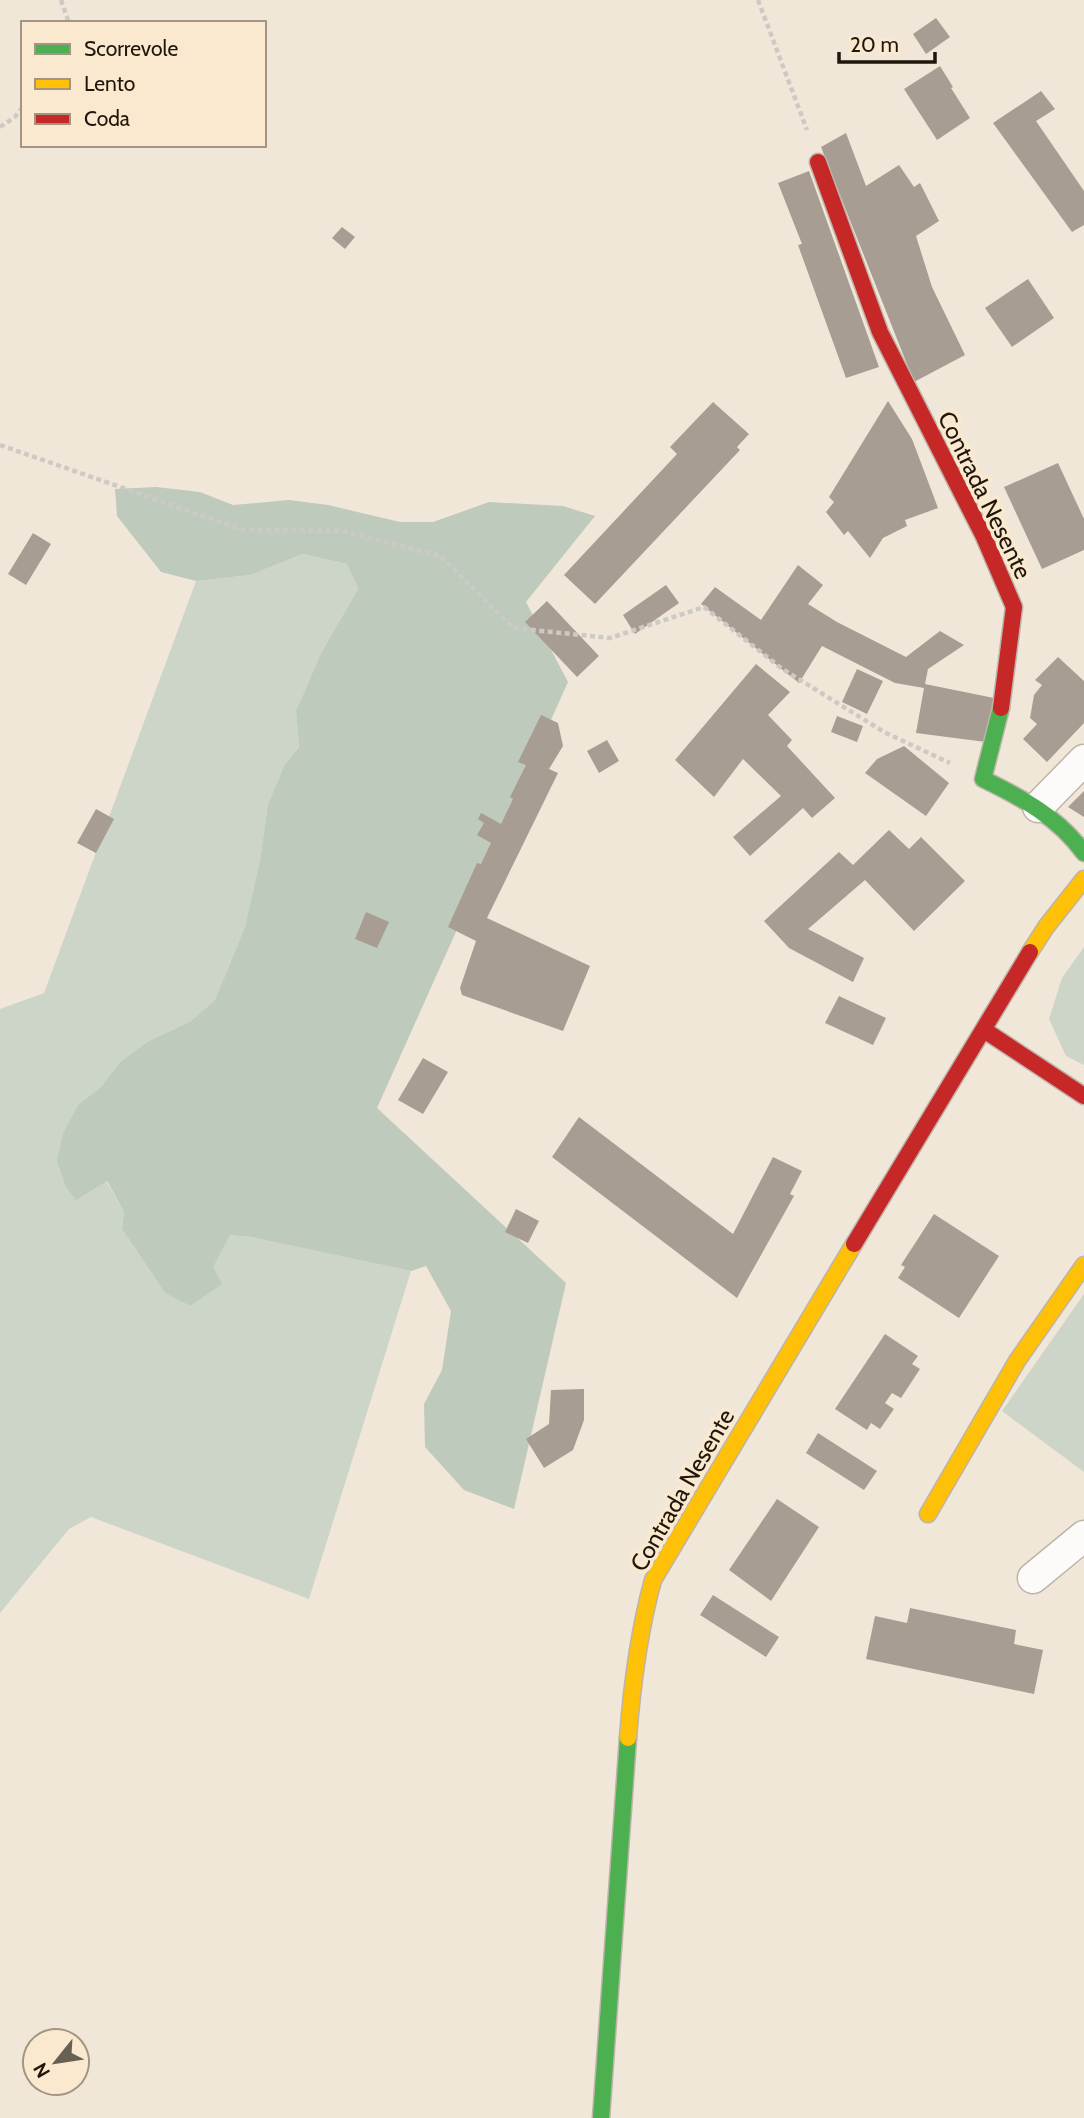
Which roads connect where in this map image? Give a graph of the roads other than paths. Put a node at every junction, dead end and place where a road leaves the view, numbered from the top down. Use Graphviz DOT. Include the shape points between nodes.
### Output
graph roads {
  1 [pos="818,162"];
  2 [pos="1084,760"];
  3 [pos="1038,807"];
  4 [pos="1084,853"];
  5 [pos="1084,878"];
  6 [pos="985,1030"];
  7 [pos="1080,1085"];
  8 [pos="1084,1265"];
  9 [pos="928,1514"];
  10 [pos="1084,1536"];
  11 [pos="1033,1578"];
  12 [pos="601,2118"];
  1 -- 3 [label="street, Contrada Nesente" via="880,332 984,537 1014,607 1004,695 983,779"];
  2 -- 3 [label="street"];
  3 -- 4 [label="street" via="1074,838"];
  5 -- 6 [label="street, Contrada Nesente" via="1046,927"];
  6 -- 7 [label="street"];
  6 -- 12 [label="street, Contrada Nesente" via="653,1580 631,1700"];
  8 -- 9 [label="street" via="1017,1361"];
  10 -- 11 [label="street"];
}
